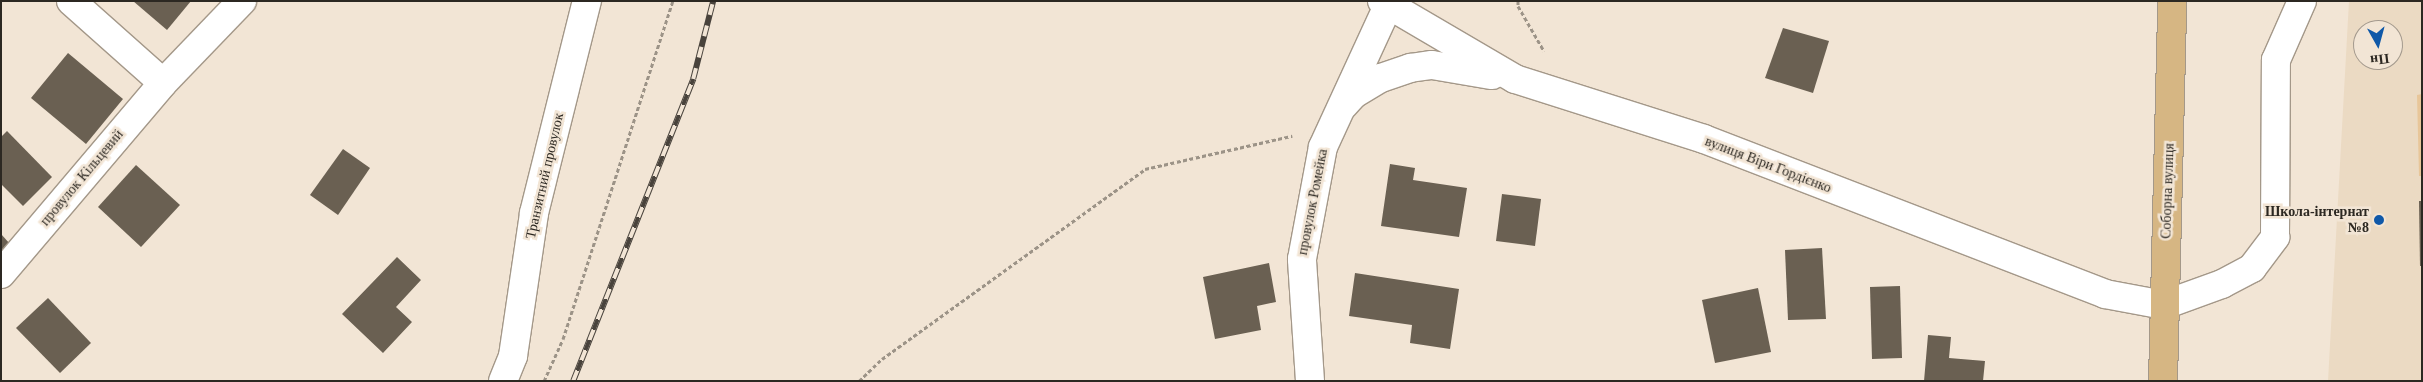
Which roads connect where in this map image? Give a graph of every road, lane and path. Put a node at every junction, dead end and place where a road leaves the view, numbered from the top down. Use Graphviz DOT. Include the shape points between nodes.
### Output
graph roads {
  1 [pos="71,1"];
  2 [pos="242,1"];
  3 [pos="587,1"];
  4 [pos="673,1"];
  5 [pos="2172,1"];
  6 [pos="2302,1"];
  7 [pos="1387,3"];
  8 [pos="1515,79"];
  9 [pos="163,83"];
  10 [pos="1335,120"];
  11 [pos="1,274"];
  12 [pos="2164,305"];
  13 [pos="503,381"];
  14 [pos="544,381"];
  15 [pos="859,381"];
  16 [pos="1310,381"];
  17 [pos="2162,381"];
  1 -- 9 [label="street"];
  2 -- 9 [label="street, провулок Кільцевий"];
  3 -- 13 [label="street, Транзитний провулок" via="534,213 513,356"];
  4 -- 14 [label="path" via="563,339"];
  5 -- 12 [label="main road, Соборна вулиця"];
  6 -- 12 [label="street" via="2276,60 2275,237 2252,268 2222,284"];
  7 -- 8 [label="street, вулиця Віри Гордієнко"];
  7 -- 10 [label="street, провулок Ромейка"];
  8 -- 10 [label="street" via="1457,68 1410,68 1381,78 1354,94"];
  8 -- 12 [label="street, вулиця Віри Гордієнко" via="1704,140 2106,294"];
  9 -- 11 [label="street, провулок Кільцевий"];
  10 -- 15 [label="path" via="1145,169 882,359"];
  10 -- 16 [label="street, провулок Ромейка" via="1323,147 1302,259"];
  12 -- 17 [label="main road, Соборна вулиця"];
}
